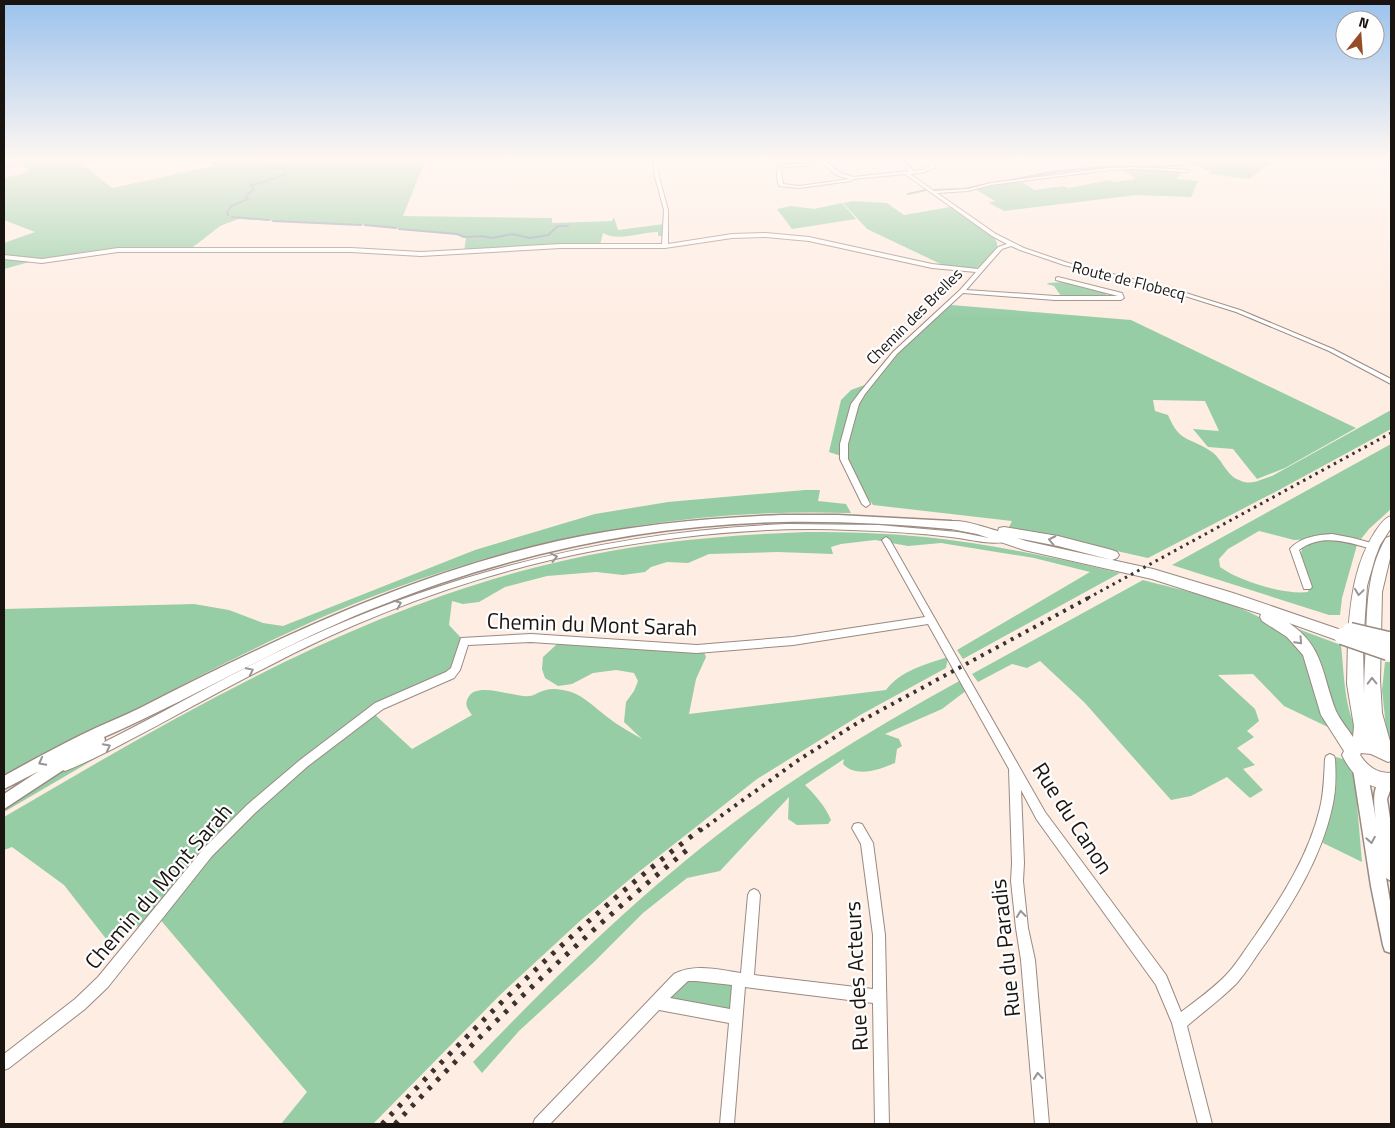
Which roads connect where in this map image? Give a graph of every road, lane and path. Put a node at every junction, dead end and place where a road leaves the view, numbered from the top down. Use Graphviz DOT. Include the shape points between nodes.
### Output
graph roads {
  1 [pos="667,214"];
  2 [pos="964,214"];
  3 [pos="1011,244"];
  4 [pos="665,246"];
  5 [pos="4,257"];
  6 [pos="979,272"];
  7 [pos="1058,279"];
  8 [pos="962,291"];
  9 [pos="1391,382"];
  10 [pos="866,504"];
  11 [pos="1391,520"];
  12 [pos="951,525"];
  13 [pos="886,540"];
  14 [pos="1007,540"];
  15 [pos="1391,541"];
  16 [pos="1372,546"];
  17 [pos="1307,587"];
  18 [pos="1228,597"];
  19 [pos="931,620"];
  20 [pos="1342,633"];
  21 [pos="1390,646"];
  22 [pos="118,726"];
  23 [pos="1356,747"];
  24 [pos="1389,756"];
  25 [pos="1330,759"];
  26 [pos="1014,767"];
  27 [pos="1360,769"];
  28 [pos="47,774"];
  29 [pos="1390,781"];
  30 [pos="4,783"];
  31 [pos="4,802"];
  32 [pos="858,828"];
  33 [pos="1391,873"];
  34 [pos="754,895"];
  35 [pos="1391,945"];
  36 [pos="744,980"];
  37 [pos="880,997"];
  38 [pos="657,1003"];
  39 [pos="735,1017"];
  40 [pos="1178,1023"];
  41 [pos="4,1063"];
  42 [pos="540,1124"];
  43 [pos="727,1124"];
  44 [pos="882,1124"];
  45 [pos="1042,1124"];
  46 [pos="1205,1124"];
  1 -- 4 [label="street"];
  2 -- 3 [label="street, Route de Flobecq"];
  3 -- 6 [label="street, Chemin des Brelles" via="1000,248"];
  3 -- 9 [label="street, Route de Flobecq" via="1051,260 1161,287 1238,311 1322,346"];
  4 -- 5 [label="street" via="550,246 421,254 351,250 118,250 42,261"];
  4 -- 6 [label="street" via="740,235 788,237 932,266"];
  6 -- 8 [label="street, Chemin des Brelles"];
  7 -- 8 [label="street" via="1120,294 1122,298 1055,298"];
  8 -- 10 [label="street, Chemin des Brelles" via="895,353 855,404 844,444 844,459"];
  11 -- 16 [label="highway"];
  12 -- 14 [label="highway"];
  20 -- 12 [label="highway, one-way" via="1247,596 1106,553 1014,532"];
  12 -- 22 [label="main road" via="840,517 732,520 629,532 536,550 471,568 338,617"];
  13 -- 19 [label="street, Rue du Canon"];
  14 -- 18 [label="highway" via="1118,565"];
  28 -- 14 [label="street, one-way" via="92,755 223,684 326,634 418,596 515,566 635,541 742,529 877,528"];
  24 -- 15 [label="highway, one-way" via="1377,730 1372,677 1376,590"];
  16 -- 17 [label="street" via="1344,538 1301,542 1294,548"];
  16 -- 23 [label="highway, one-way" via="1358,591 1354,655 1357,702 1363,730"];
  18 -- 20 [label="highway"];
  18 -- 23 [label="highway, one-way" via="1280,624 1301,642 1314,663 1329,715"];
  19 -- 26 [label="street, Rue du Canon"];
  19 -- 41 [label="street, Chemin du Mont Sarah" via="793,641 697,649 531,638 464,641 455,670 450,675 378,706 251,809 208,852 103,982"];
  20 -- 21 [label="highway, bridge"];
  22 -- 28 [label="main road"];
  22 -- 30 [label="main road, one-way" via="88,738"];
  23 -- 24 [label="highway" via="1373,746"];
  23 -- 27 [label="highway" via="1351,755"];
  25 -- 40 [label="street" via="1324,818 1290,895 1236,974"];
  26 -- 40 [label="street, Rue du Canon" via="1056,838 1161,980"];
  45 -- 26 [label="street, Rue du Paradis, one-way" via="1028,960 1017,881"];
  27 -- 29 [label="highway" via="1373,778"];
  27 -- 35 [label="main road, one-way"];
  28 -- 31 [label="main road"];
  29 -- 33 [label="main road" via="1382,788 1380,799"];
  32 -- 37 [label="street, Rue des Acteurs" via="867,843 880,935"];
  34 -- 36 [label="street"];
  36 -- 37 [label="street"];
  36 -- 38 [label="street" via="686,975"];
  36 -- 39 [label="street"];
  37 -- 44 [label="street, Rue des Acteurs"];
  38 -- 39 [label="street"];
  38 -- 42 [label="street"];
  39 -- 43 [label="street"];
  40 -- 46 [label="street, Rue du Canon"];
}
